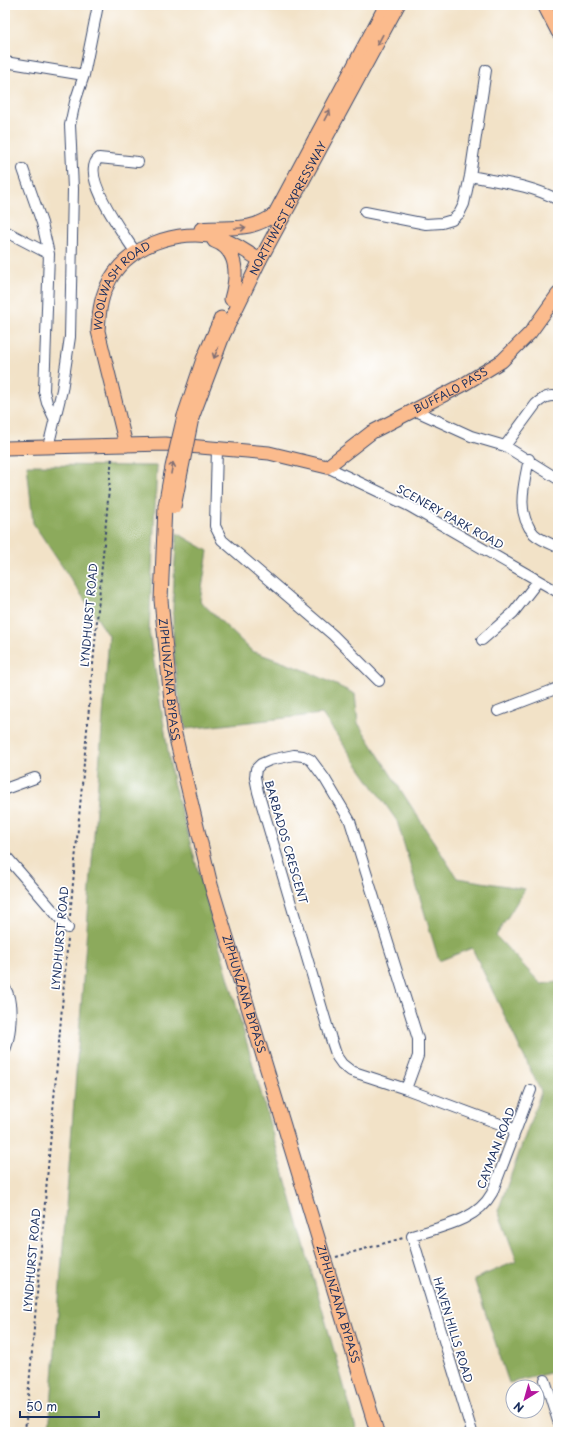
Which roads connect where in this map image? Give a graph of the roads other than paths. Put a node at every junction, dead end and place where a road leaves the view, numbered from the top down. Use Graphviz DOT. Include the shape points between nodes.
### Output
graph roads {
  1 [pos="98,5"];
  2 [pos="386,5"];
  3 [pos="398,5"];
  4 [pos="544,5"];
  5 [pos="558,32"];
  6 [pos="5,62"];
  7 [pos="486,70"];
  8 [pos="84,75"];
  9 [pos="138,162"];
  10 [pos="23,169"];
  11 [pos="470,176"];
  12 [pos="558,200"];
  13 [pos="365,212"];
  14 [pos="274,214"];
  15 [pos="5,231"];
  16 [pos="193,234"];
  17 [pos="175,237"];
  18 [pos="136,253"];
  19 [pos="49,254"];
  20 [pos="256,258"];
  21 [pos="558,294"];
  22 [pos="231,299"];
  23 [pos="558,397"];
  24 [pos="414,410"];
  25 [pos="188,417"];
  26 [pos="54,418"];
  27 [pos="119,445"];
  28 [pos="505,446"];
  29 [pos="48,447"];
  30 [pos="5,448"];
  31 [pos="217,448"];
  32 [pos="529,460"];
  33 [pos="327,467"];
  34 [pos="558,479"];
  35 [pos="558,547"];
  36 [pos="538,581"];
  37 [pos="558,592"];
  38 [pos="482,640"];
  39 [pos="379,681"];
  40 [pos="558,688"];
  41 [pos="498,711"];
  42 [pos="35,778"];
  43 [pos="5,789"];
  44 [pos="5,855"];
  45 [pos="68,928"];
  46 [pos="5,988"];
  47 [pos="5,1050"];
  48 [pos="406,1089"];
  49 [pos="530,1090"];
  50 [pos="516,1130"];
  51 [pos="412,1236"];
  52 [pos="545,1380"];
  53 [pos="558,1421"];
  54 [pos="376,1432"];
  55 [pos="472,1432"];
  1 -- 8 [label="street"];
  14 -- 2 [label="main road, NORTHWEST EXPRESSWAY, one-way"];
  3 -- 20 [label="main road, NORTHWEST EXPRESSWAY, one-way"];
  4 -- 5 [label="main road"];
  6 -- 8 [label="street"];
  7 -- 11 [label="street"];
  8 -- 26 [label="street" via="70,126 73,189 70,337 62,390"];
  9 -- 18 [label="street" via="99,158 93,164 92,170 104,203"];
  10 -- 19 [label="street" via="42,223"];
  11 -- 12 [label="street" via="518,186"];
  11 -- 13 [label="street" via="464,204 452,220 426,224"];
  17 -- 14 [label="main road, one-way" via="193,230 254,226"];
  14 -- 20 [label="main road, NORTHWEST EXPRESSWAY"];
  15 -- 19 [label="street"];
  16 -- 17 [label="main road, WOOLWASH ROAD"];
  16 -- 20 [label="main road, WOOLWASH ROAD" via="220,238"];
  16 -- 22 [label="main road" via="217,242 231,255 236,274"];
  17 -- 18 [label="main road, WOOLWASH ROAD"];
  18 -- 27 [label="main road, WOOLWASH ROAD" via="107,284 99,312 98,330"];
  19 -- 26 [label="street" via="44,391"];
  20 -- 22 [label="main road, NORTHWEST EXPRESSWAY"];
  20 -- 25 [label="main road, NORTHWEST EXPRESSWAY, one-way"];
  21 -- 24 [label="main road, BUFFALO PASS" via="530,333 502,361"];
  22 -- 25 [label="main road, NORTHWEST EXPRESSWAY" via="203,358"];
  23 -- 28 [label="street" via="552,395 536,404"];
  24 -- 28 [label="street" via="471,436"];
  24 -- 33 [label="main road, BUFFALO PASS" via="372,432"];
  25 -- 54 [label="main road, ZIPHUNZANA BYPASS, bridge" via="164,547 161,600 174,730 211,886"];
  26 -- 29 [label="street"];
  27 -- 29 [label="main road"];
  27 -- 31 [label="main road" via="165,444"];
  28 -- 32 [label="street"];
  29 -- 30 [label="main road"];
  31 -- 33 [label="main road" via="269,453"];
  31 -- 39 [label="street" via="215,526 219,536 333,635"];
  32 -- 34 [label="street"];
  32 -- 35 [label="street" via="521,504 526,521 534,534"];
  33 -- 36 [label="street, SCENERY PARK ROAD" via="409,506"];
  36 -- 37 [label="street, SCENERY PARK ROAD"];
  36 -- 38 [label="street" via="512,613"];
  40 -- 41 [label="street"];
  42 -- 43 [label="street"];
  44 -- 45 [label="street"];
  46 -- 47 [label="street" via="11,1009"];
  48 -- 48 [label="street, BARBADOS CRESCENT" via="351,1071 337,1057 258,792 256,769 270,760 294,755 311,760 325,778 350,821 418,1040 418,1056"];
  48 -- 50 [label="street, BARBADOS CRESCENT"];
  49 -- 50 [label="street, CAYMAN ROAD"];
  50 -- 51 [label="street, CAYMAN ROAD" via="487,1203 461,1220"];
  51 -- 55 [label="street, HAVEN HILLS ROAD"];
  52 -- 53 [label="street"];
}
